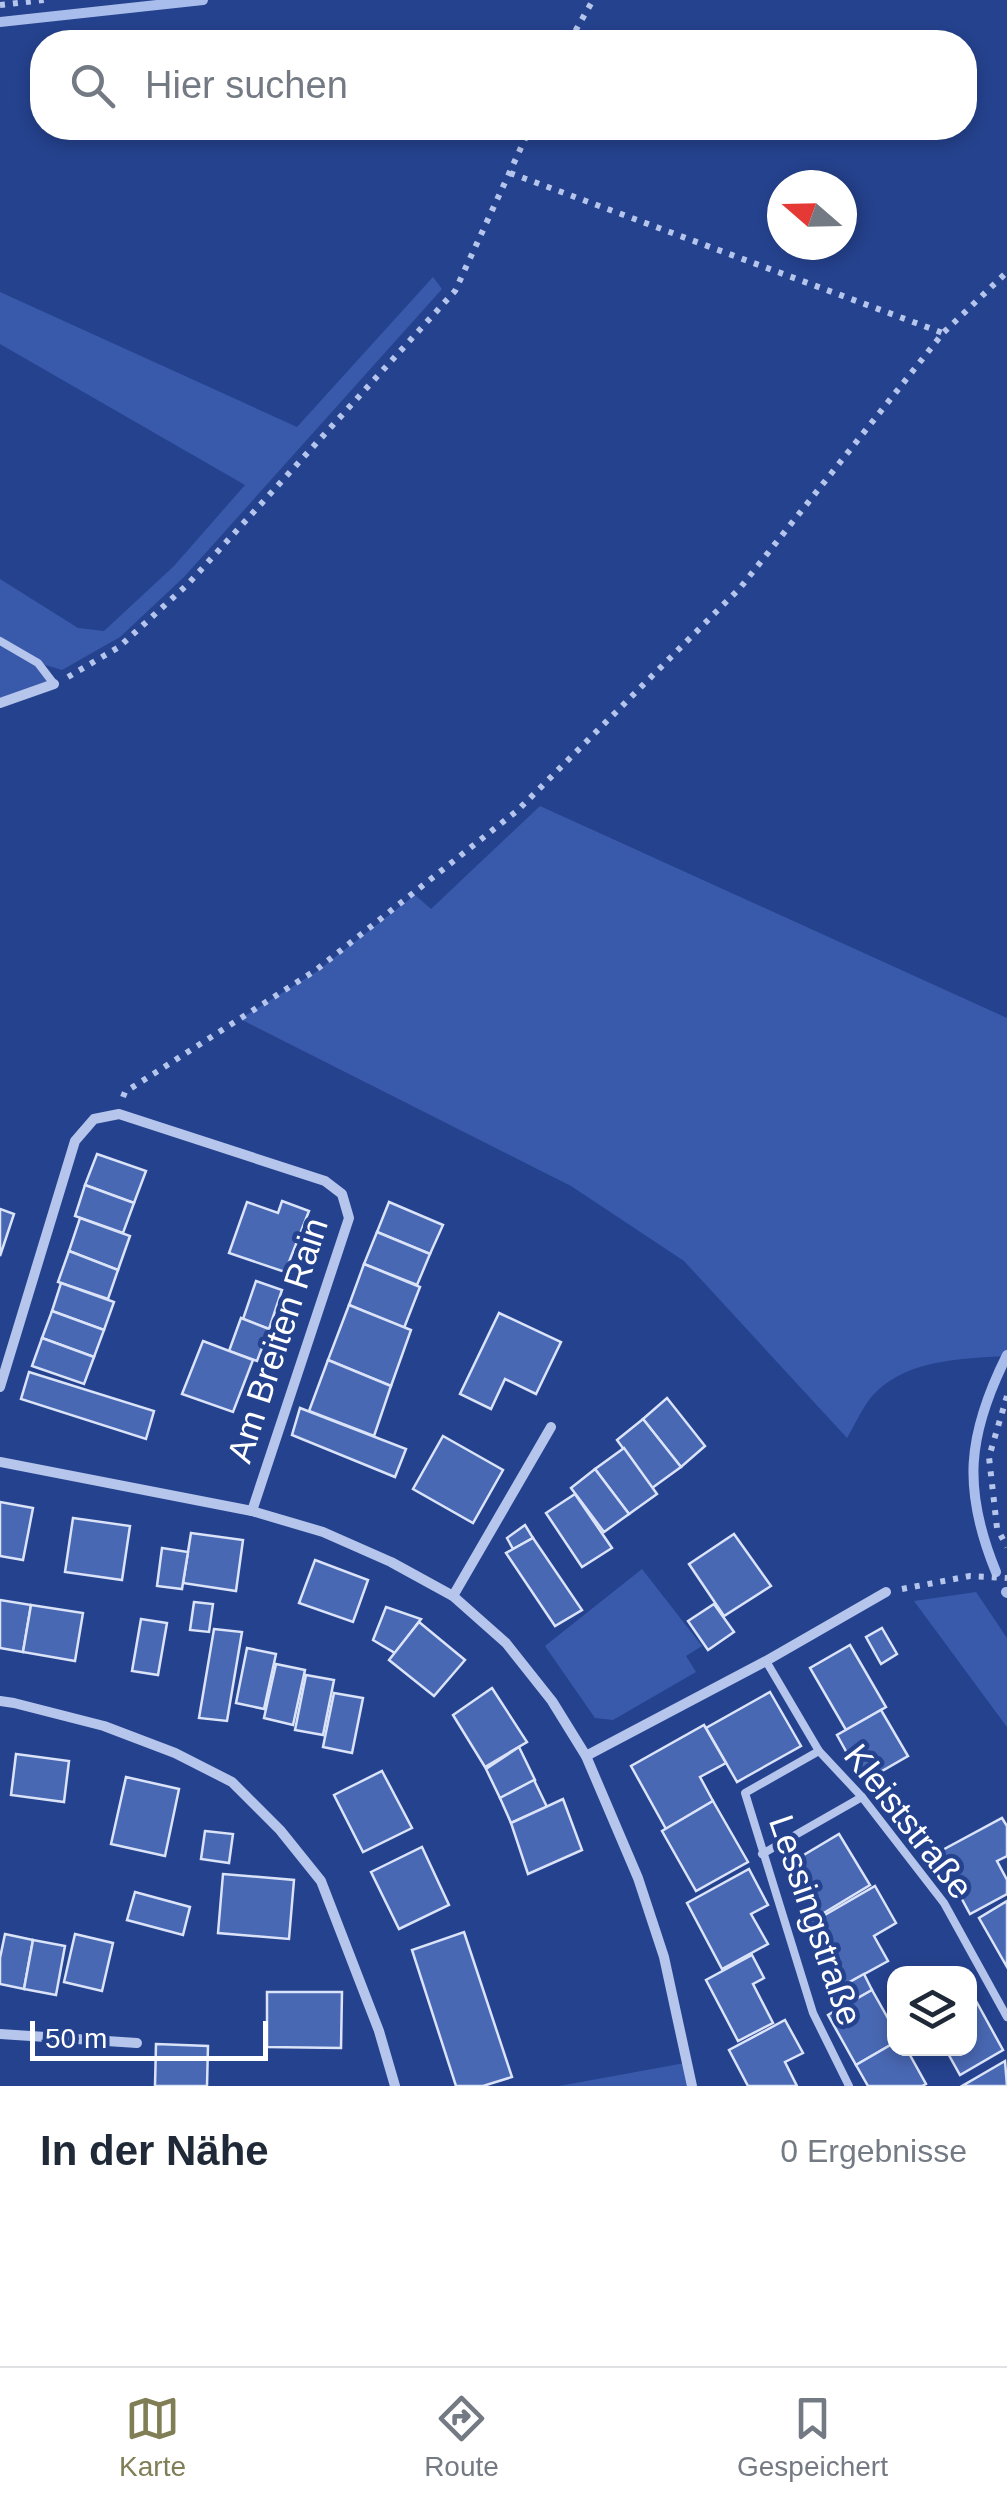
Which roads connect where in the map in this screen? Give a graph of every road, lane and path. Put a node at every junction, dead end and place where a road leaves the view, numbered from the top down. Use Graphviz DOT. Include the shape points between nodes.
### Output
graph roads {
  1 [pos="44,0"];
  2 [pos="593,0"];
  3 [pos="0,5"];
  4 [pos="577,30"];
  5 [pos="525,140"];
  6 [pos="510,173"];
  7 [pos="1007,272"];
  8 [pos="943,334"];
  9 [pos="0,640"];
  10 [pos="54,684"];
  11 [pos="0,703"];
  12 [pos="119,1114"];
  13 [pos="0,1387"];
  14 [pos="1007,1396"];
  15 [pos="551,1427"];
  16 [pos="0,1462"];
  17 [pos="252,1511"];
  18 [pos="1007,1547"];
  19 [pos="1007,1578"];
  20 [pos="886,1592"];
  21 [pos="453,1596"];
  22 [pos="766,1661"];
  23 [pos="0,1701"];
  24 [pos="819,1751"];
  25 [pos="586,1756"];
  26 [pos="862,1797"];
  27 [pos="762,1854"];
  28 [pos="1007,2017"];
  29 [pos="0,2034"];
  30 [pos="137,2043"];
  31 [pos="395,2086"];
  32 [pos="692,2086"];
  33 [pos="849,2086"];
  1 -- 3 [label="path"];
  2 -- 4 [label="path"];
  5 -- 6 [label="path"];
  6 -- 8 [label="path"];
  6 -- 10 [label="path" via="455,292 188,584 119,647"];
  7 -- 8 [label="path"];
  8 -- 12 [label="path" via="740,588 518,810 316,970 125,1092"];
  9 -- 10 [label="lane" via="38,663"];
  10 -- 11 [label="street"];
  12 -- 13 [label="street" via="94,1120 75,1141"];
  12 -- 17 [label="street, Am Breiten Rain" via="326,1180 342,1194 349,1218"];
  14 -- 18 [label="path" via="989,1456 997,1528"];
  15 -- 21 [label="street"];
  16 -- 17 [label="street, Am Breiten Rain"];
  17 -- 21 [label="street, Am Breiten Rain" via="324,1532"];
  19 -- 20 [label="path" via="970,1576"];
  20 -- 22 [label="street"];
  21 -- 25 [label="street, Am Breiten Rain" via="506,1644"];
  22 -- 24 [label="lane, Kleiststraße"];
  22 -- 25 [label="street"];
  23 -- 31 [label="street" via="104,1726 232,1782 320,1881"];
  24 -- 26 [label="lane, Kleiststraße"];
  24 -- 27 [label="lane, Lessingstraße" via="746,1793"];
  25 -- 32 [label="street, Am Breiten Rain" via="664,1957"];
  26 -- 27 [label="lane"];
  26 -- 28 [label="lane, Kleiststraße" via="944,1903"];
  27 -- 33 [label="lane, Lessingstraße" via="813,2013"];
  29 -- 30 [label="street"];
}
